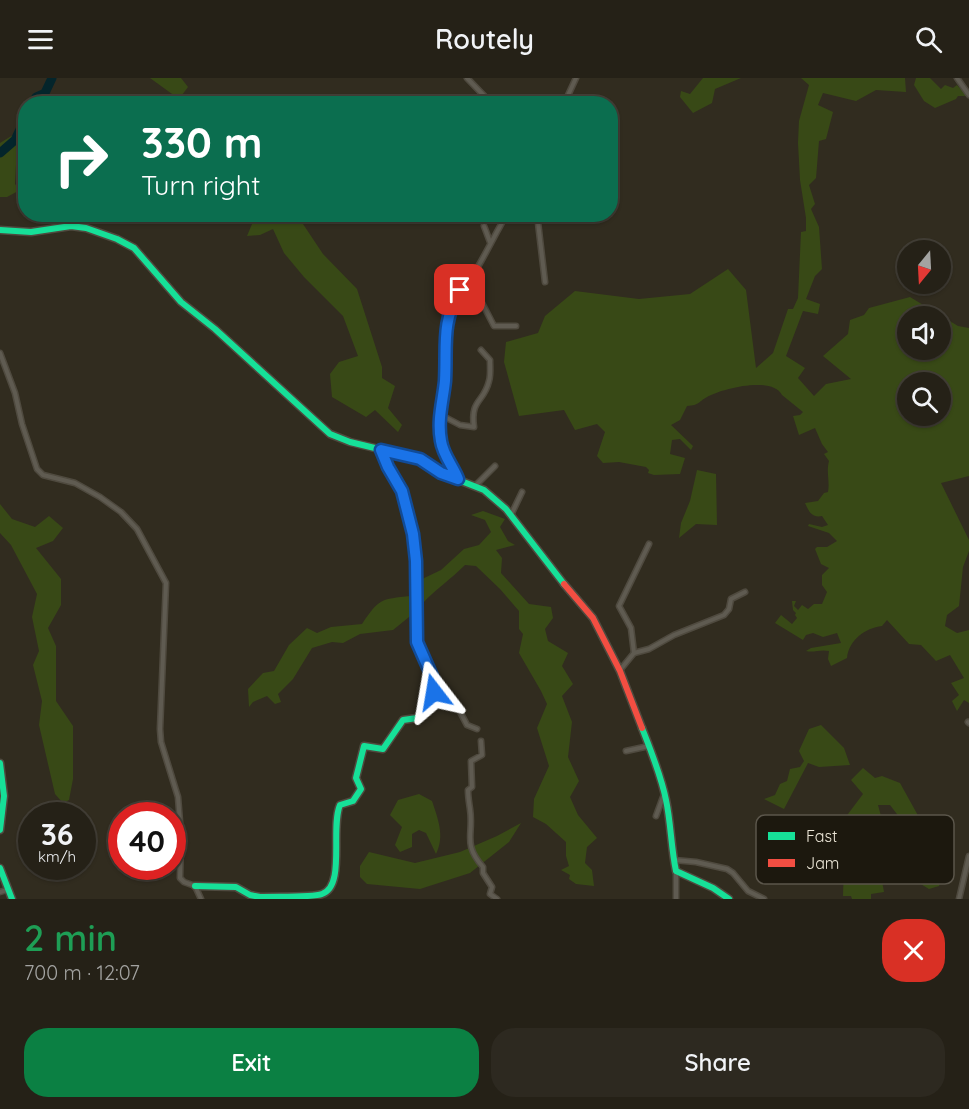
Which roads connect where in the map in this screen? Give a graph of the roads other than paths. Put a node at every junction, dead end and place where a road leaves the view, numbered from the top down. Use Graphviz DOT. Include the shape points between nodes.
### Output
graph roads {
  1 [pos="467,78"];
  2 [pos="576,78"];
  3 [pos="957,78"];
  4 [pos="969,94"];
  5 [pos="484,96"];
  6 [pos="568,96"];
  7 [pos="503,222"];
  8 [pos="538,222"];
  9 [pos="484,226"];
  10 [pos="0,230"];
  11 [pos="491,243"];
  12 [pos="472,275"];
  13 [pos="545,282"];
  14 [pos="516,326"];
  15 [pos="481,350"];
  16 [pos="0,353"];
  17 [pos="441,415"];
  18 [pos="381,450"];
  19 [pos="495,466"];
  20 [pos="458,479"];
  21 [pos="476,486"];
  22 [pos="522,492"];
  23 [pos="511,516"];
  24 [pos="649,544"];
  25 [pos="745,592"];
  26 [pos="634,653"];
  27 [pos="620,671"];
  28 [pos="435,683"];
  29 [pos="477,729"];
  30 [pos="481,741"];
  31 [pos="649,746"];
  32 [pos="626,751"];
  33 [pos="0,763"];
  34 [pos="664,793"];
  35 [pos="656,816"];
  36 [pos="0,830"];
  37 [pos="969,856"];
  38 [pos="673,860"];
  39 [pos="0,868"];
  40 [pos="676,871"];
  41 [pos="195,886"];
  42 [pos="4,891"];
  43 [pos="12,899"];
  44 [pos="201,899"];
  45 [pos="497,899"];
  46 [pos="676,899"];
  47 [pos="729,899"];
  48 [pos="764,899"];
  49 [pos="959,899"];
  1 -- 5 [label="street"];
  2 -- 6 [label="street"];
  3 -- 4 [label="street"];
  7 -- 11 [label="street"];
  8 -- 13 [label="street"];
  9 -- 11 [label="street"];
  10 -- 18 [label="street" via="86,228 134,248 181,302 323,429 338,438"];
  11 -- 12 [label="street"];
  12 -- 14 [label="street" via="494,326"];
  12 -- 17 [label="street" via="450,308"];
  15 -- 17 [label="street" via="490,360 489,381 474,405 474,427"];
  16 -- 41 [label="street" via="37,469 43,475 75,483 122,512 137,529 166,583 161,742 178,797 180,878"];
  17 -- 20 [label="street" via="443,449"];
  18 -- 20 [label="street" via="420,459"];
  18 -- 28 [label="street" via="406,504 416,561 417,642"];
  19 -- 21 [label="street"];
  20 -- 21 [label="street"];
  21 -- 23 [label="street"];
  22 -- 23 [label="street"];
  23 -- 27 [label="street" via="593,618"];
  24 -- 26 [label="street" via="619,606 631,628"];
  25 -- 26 [label="street" via="731,599 724,615"];
  26 -- 27 [label="street"];
  27 -- 31 [label="street"];
  28 -- 29 [label="street" via="457,706 467,724"];
  28 -- 41 [label="street" via="429,702 417,718 403,720 384,748 364,746 356,778 361,789 353,801 340,805 335,812 335,873 327,892 260,897 236,887"];
  30 -- 45 [label="street" via="482,755 471,761 469,839 473,855 492,887 490,894"];
  31 -- 32 [label="street"];
  31 -- 34 [label="street"];
  33 -- 36 [label="street" via="5,796"];
  34 -- 35 [label="street"];
  34 -- 38 [label="street"];
  37 -- 49 [label="street"];
  38 -- 40 [label="street"];
  38 -- 48 [label="street" via="727,869 748,891"];
  39 -- 42 [label="street"];
  40 -- 46 [label="street"];
  40 -- 47 [label="street"];
  41 -- 44 [label="street"];
  42 -- 43 [label="street"];
}
